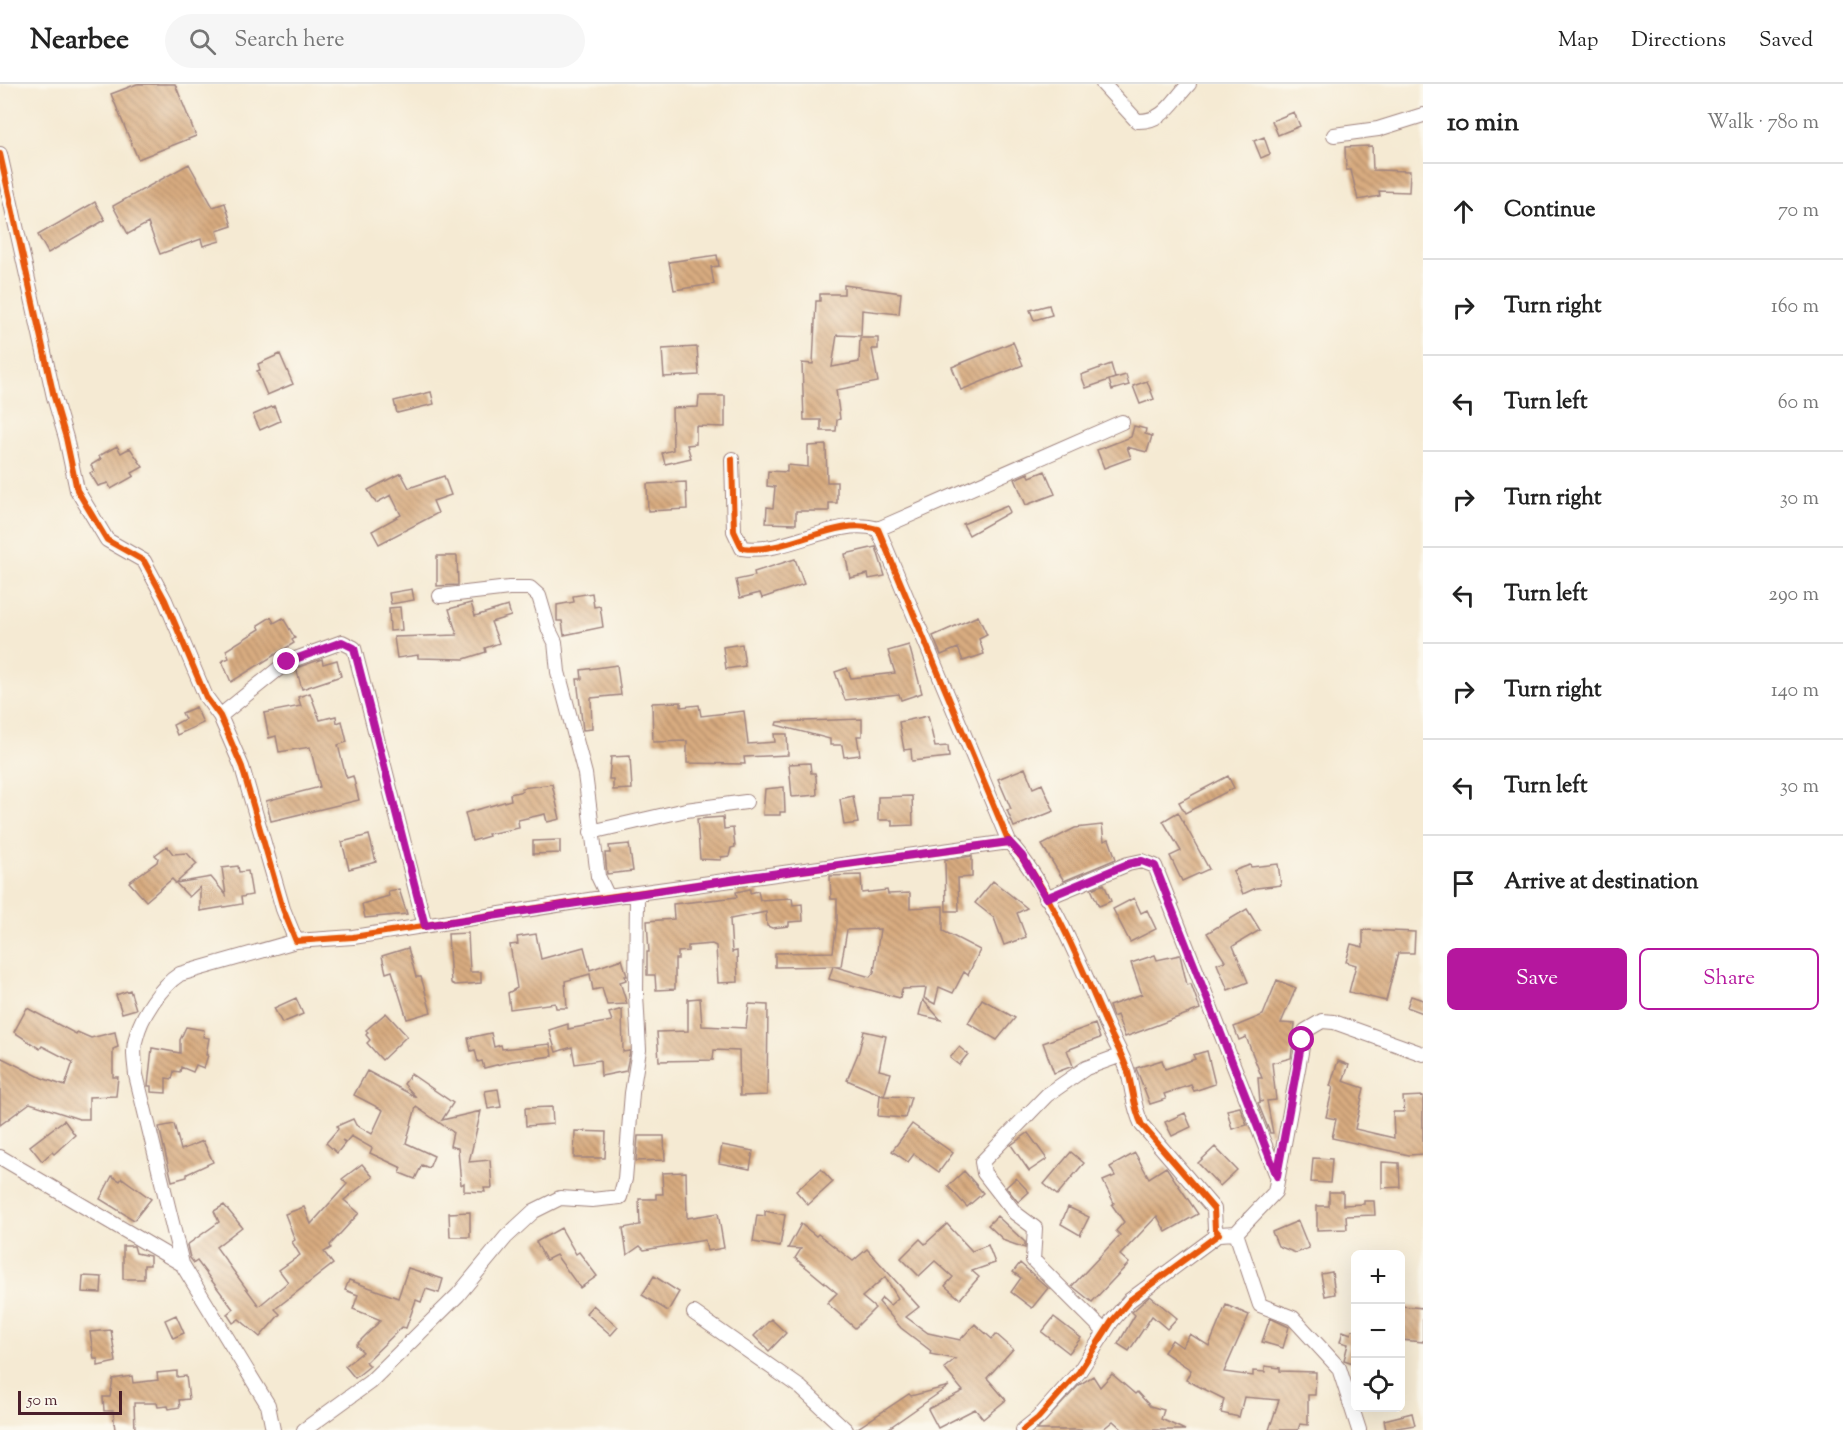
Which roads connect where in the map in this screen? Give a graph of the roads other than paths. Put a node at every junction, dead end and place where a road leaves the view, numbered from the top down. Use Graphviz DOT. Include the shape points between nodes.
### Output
graph roads {
  1 [pos="1103,84"];
  2 [pos="1189,84"];
  3 [pos="1423,115"];
  4 [pos="1334,135"];
  5 [pos="0,154"];
  6 [pos="1122,422"];
  7 [pos="732,459"];
  8 [pos="878,529"];
  9 [pos="440,596"];
  10 [pos="220,716"];
  11 [pos="746,802"];
  12 [pos="591,832"];
  13 [pos="1009,842"];
  14 [pos="638,893"];
  15 [pos="608,897"];
  16 [pos="1046,898"];
  17 [pos="425,926"];
  18 [pos="297,941"];
  19 [pos="1423,1054"];
  20 [pos="1119,1056"];
  21 [pos="0,1157"];
  22 [pos="1277,1176"];
  23 [pos="1236,1233"];
  24 [pos="1219,1234"];
  25 [pos="182,1264"];
  26 [pos="694,1313"];
  27 [pos="1105,1332"];
  28 [pos="273,1430"];
  29 [pos="304,1430"];
  30 [pos="846,1430"];
  31 [pos="1023,1430"];
  32 [pos="1359,1430"];
  1 -- 2 [label="street" via="1137,120 1146,121 1162,116"];
  3 -- 4 [label="street" via="1378,129"];
  5 -- 10 [label="street" via="77,490 107,540 144,561 206,697"];
  6 -- 8 [label="street"];
  7 -- 8 [label="street" via="734,531 742,548 759,550 854,526"];
  8 -- 13 [label="street"];
  9 -- 12 [label="street" via="530,588 539,596 555,642 558,672 581,754"];
  10 -- 17 [label="street" via="287,662 342,642 354,648"];
  10 -- 18 [label="street" via="242,767 283,909"];
  11 -- 12 [label="street" via="686,810"];
  12 -- 15 [label="street" via="598,876"];
  13 -- 14 [label="street"];
  13 -- 16 [label="street" via="1022,856"];
  14 -- 15 [label="street"];
  14 -- 29 [label="street" via="639,1050 626,1179 620,1197 560,1198 534,1211 458,1295 370,1382"];
  15 -- 17 [label="street"];
  16 -- 20 [label="street" via="1080,964"];
  16 -- 22 [label="street" via="1128,864 1142,861 1155,866"];
  17 -- 18 [label="street"];
  18 -- 25 [label="street" via="180,974 166,982 136,1036 136,1075"];
  19 -- 22 [label="street" via="1334,1022 1312,1024 1302,1040"];
  20 -- 24 [label="street" via="1128,1072 1135,1111 1142,1125 1214,1209"];
  20 -- 27 [label="street" via="1086,1068 1047,1095 982,1162 984,1173 1015,1214 1035,1228 1033,1260"];
  21 -- 25 [label="street"];
  22 -- 23 [label="street" via="1275,1192"];
  23 -- 24 [label="street"];
  23 -- 32 [label="street" via="1260,1305 1293,1318 1339,1368"];
  24 -- 27 [label="street" via="1130,1300"];
  25 -- 28 [label="street" via="268,1405"];
  26 -- 30 [label="street" via="801,1388"];
  27 -- 31 [label="street" via="1079,1372"];
}
